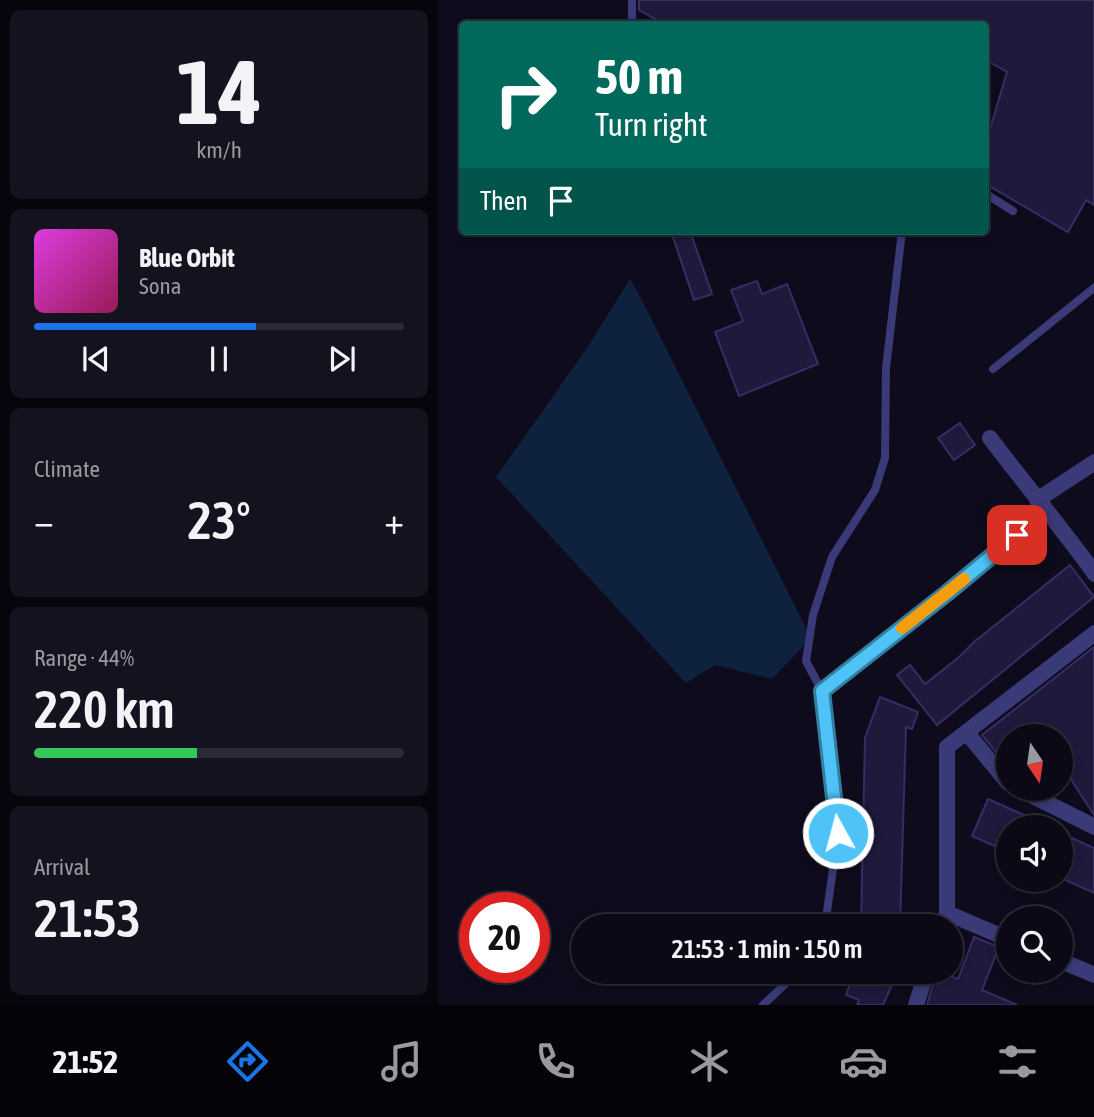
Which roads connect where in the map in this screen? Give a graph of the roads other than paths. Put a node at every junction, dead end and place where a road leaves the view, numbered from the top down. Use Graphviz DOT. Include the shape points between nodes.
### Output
graph roads {
  1 [pos="632,0"];
  2 [pos="632,21"];
  3 [pos="989,196"];
  4 [pos="1013,211"];
  5 [pos="902,235"];
  6 [pos="1094,286"];
  7 [pos="993,369"];
  8 [pos="990,438"];
  9 [pos="1094,462"];
  10 [pos="1037,500"];
  11 [pos="1035,521"];
  12 [pos="1094,574"];
  13 [pos="1094,633"];
  14 [pos="822,691"];
  15 [pos="967,733"];
  16 [pos="996,768"];
  17 [pos="1045,802"];
  18 [pos="1094,827"];
  19 [pos="827,914"];
  20 [pos="944,914"];
  21 [pos="963,925"];
  22 [pos="996,935"];
  23 [pos="1073,966"];
  24 [pos="1094,975"];
  25 [pos="786,984"];
  26 [pos="923,984"];
  27 [pos="764,1005"];
  28 [pos="916,1005"];
  1 -- 2 [label="lane"];
  3 -- 4 [label="lane"];
  5 -- 14 [label="lane" via="886,368 885,458 876,490 832,557 813,615 806,661"];
  6 -- 7 [label="lane"];
  8 -- 10 [label="street"];
  9 -- 10 [label="street"];
  10 -- 12 [label="street"];
  11 -- 14 [label="lane"];
  13 -- 15 [label="street"];
  14 -- 19 [label="lane" via="838,833"];
  15 -- 16 [label="street"];
  15 -- 20 [label="street" via="947,747"];
  17 -- 18 [label="street"];
  21 -- 22 [label="street"];
  23 -- 24 [label="street"];
  25 -- 27 [label="lane"];
  26 -- 28 [label="street"];
}
